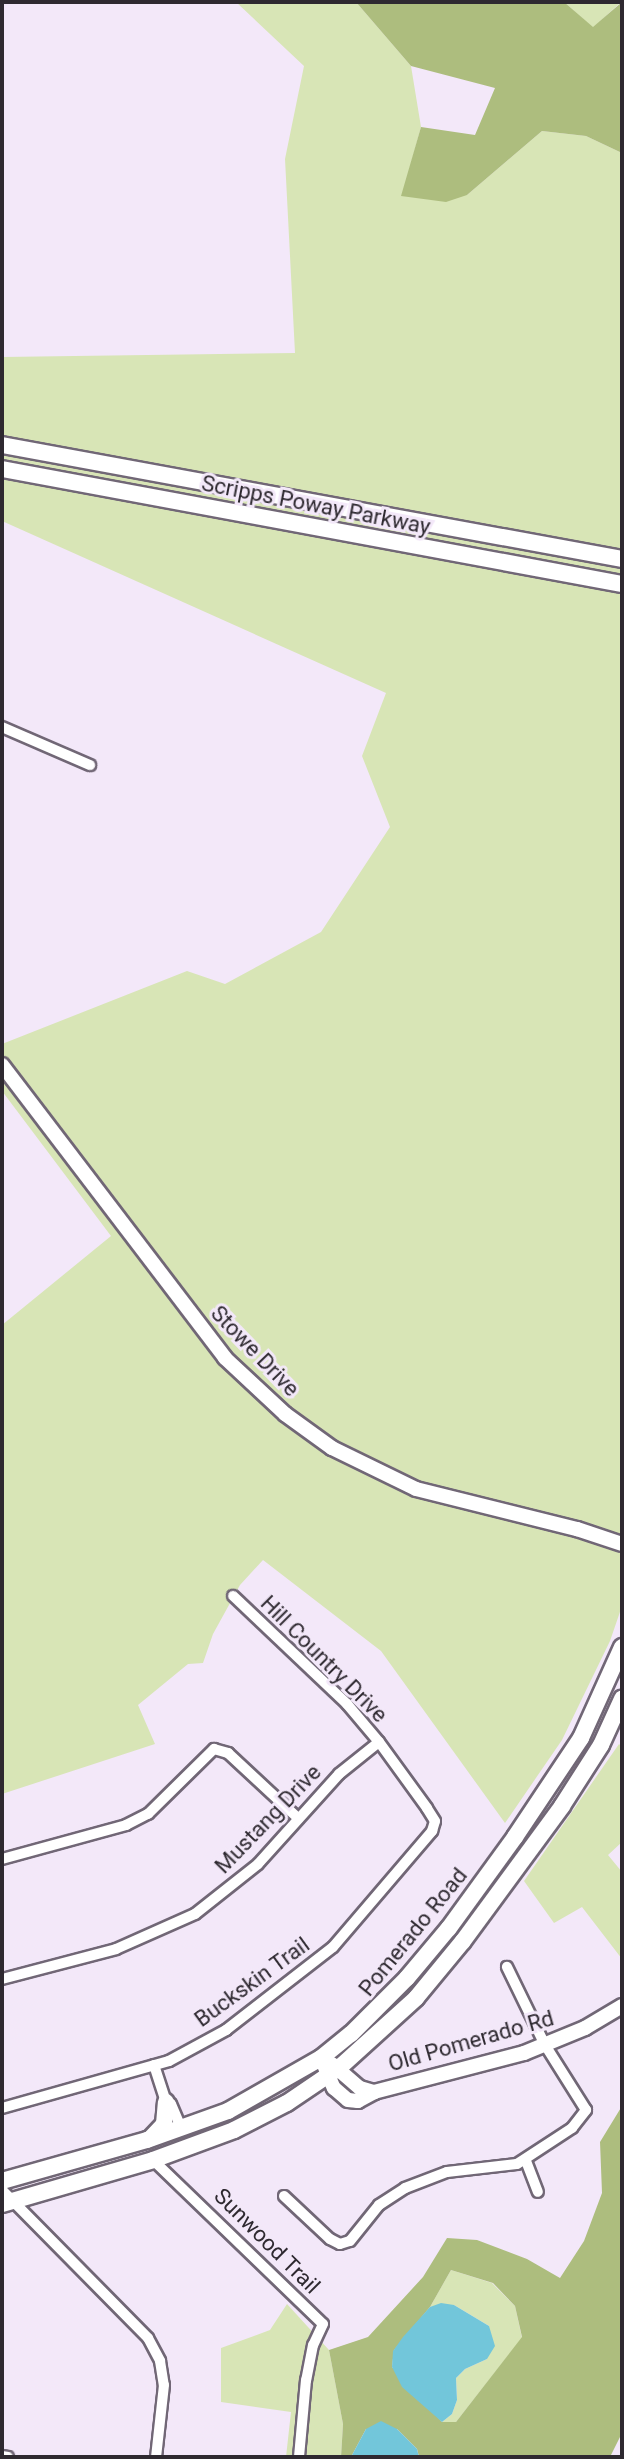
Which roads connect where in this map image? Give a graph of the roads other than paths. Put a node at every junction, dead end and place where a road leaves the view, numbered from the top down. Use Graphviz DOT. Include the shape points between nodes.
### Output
graph roads {
  1 [pos="2,445"];
  2 [pos="2,469"];
  3 [pos="622,559"];
  4 [pos="622,584"];
  5 [pos="2,727"];
  6 [pos="90,765"];
  7 [pos="2,1065"];
  8 [pos="622,1544"];
  9 [pos="233,1596"];
  10 [pos="622,1647"];
  11 [pos="622,1699"];
  12 [pos="379,1742"];
  13 [pos="298,1818"];
  14 [pos="432,1831"];
  15 [pos="2,1859"];
  16 [pos="507,1967"];
  17 [pos="2,1979"];
  18 [pos="622,2006"];
  19 [pos="545,2045"];
  20 [pos="321,2058"];
  21 [pos="154,2065"];
  22 [pos="334,2073"];
  23 [pos="166,2102"];
  24 [pos="2,2108"];
  25 [pos="181,2128"];
  26 [pos="151,2138"];
  27 [pos="153,2160"];
  28 [pos="526,2161"];
  29 [pos="2,2181"];
  30 [pos="538,2192"];
  31 [pos="284,2196"];
  32 [pos="5,2198"];
  33 [pos="2,2456"];
  34 [pos="8,2457"];
  35 [pos="156,2457"];
  36 [pos="299,2457"];
  1 -- 3 [label="main road, Scripps Poway Parkway"];
  2 -- 4 [label="main road, Scripps Poway Parkway"];
  5 -- 6 [label="street"];
  7 -- 8 [label="main road, Stowe Drive" via="225,1358 285,1414 332,1448 416,1489"];
  9 -- 12 [label="street, Hill Country Drive" via="347,1704"];
  10 -- 20 [label="main road, Pomerado Road" via="581,1738 449,1928 380,2009"];
  11 -- 22 [label="main road, Pomerado Road" via="601,1745 562,1806 463,1941 416,1998"];
  12 -- 13 [label="street, Mustang Drive" via="339,1774"];
  12 -- 14 [label="street, Hill Country Drive" via="435,1821"];
  13 -- 15 [label="street" via="228,1753 214,1749 148,1814"];
  13 -- 17 [label="street, Mustang Drive" via="237,1883 173,1926 116,1949"];
  14 -- 21 [label="street, Buckskin Trail" via="309,1968 226,2030"];
  16 -- 19 [label="street"];
  18 -- 19 [label="main road, Old Pomerado Rd"];
  19 -- 22 [label="main road, Old Pomerado Rd" via="374,2092"];
  19 -- 28 [label="street" via="586,2110 559,2139"];
  20 -- 22 [label="main road"];
  20 -- 25 [label="main road, Pomerado Road" via="228,2111"];
  21 -- 23 [label="street"];
  21 -- 24 [label="street, Buckskin Trail"];
  22 -- 27 [label="main road, Pomerado Road" via="234,2130"];
  23 -- 25 [label="street"];
  23 -- 26 [label="main road" via="164,2124"];
  25 -- 26 [label="main road, Pomerado Road"];
  25 -- 27 [label="main road" via="175,2145"];
  26 -- 29 [label="main road, Pomerado Road"];
  27 -- 32 [label="main road, Pomerado Road"];
  27 -- 36 [label="street, Sunwood Trail" via="323,2324 306,2380"];
  28 -- 30 [label="street"];
  28 -- 31 [label="street" via="415,2182 383,2202 354,2236 340,2244"];
  32 -- 35 [label="street" via="148,2338 164,2385"];
  33 -- 34 [label="street"];
}
